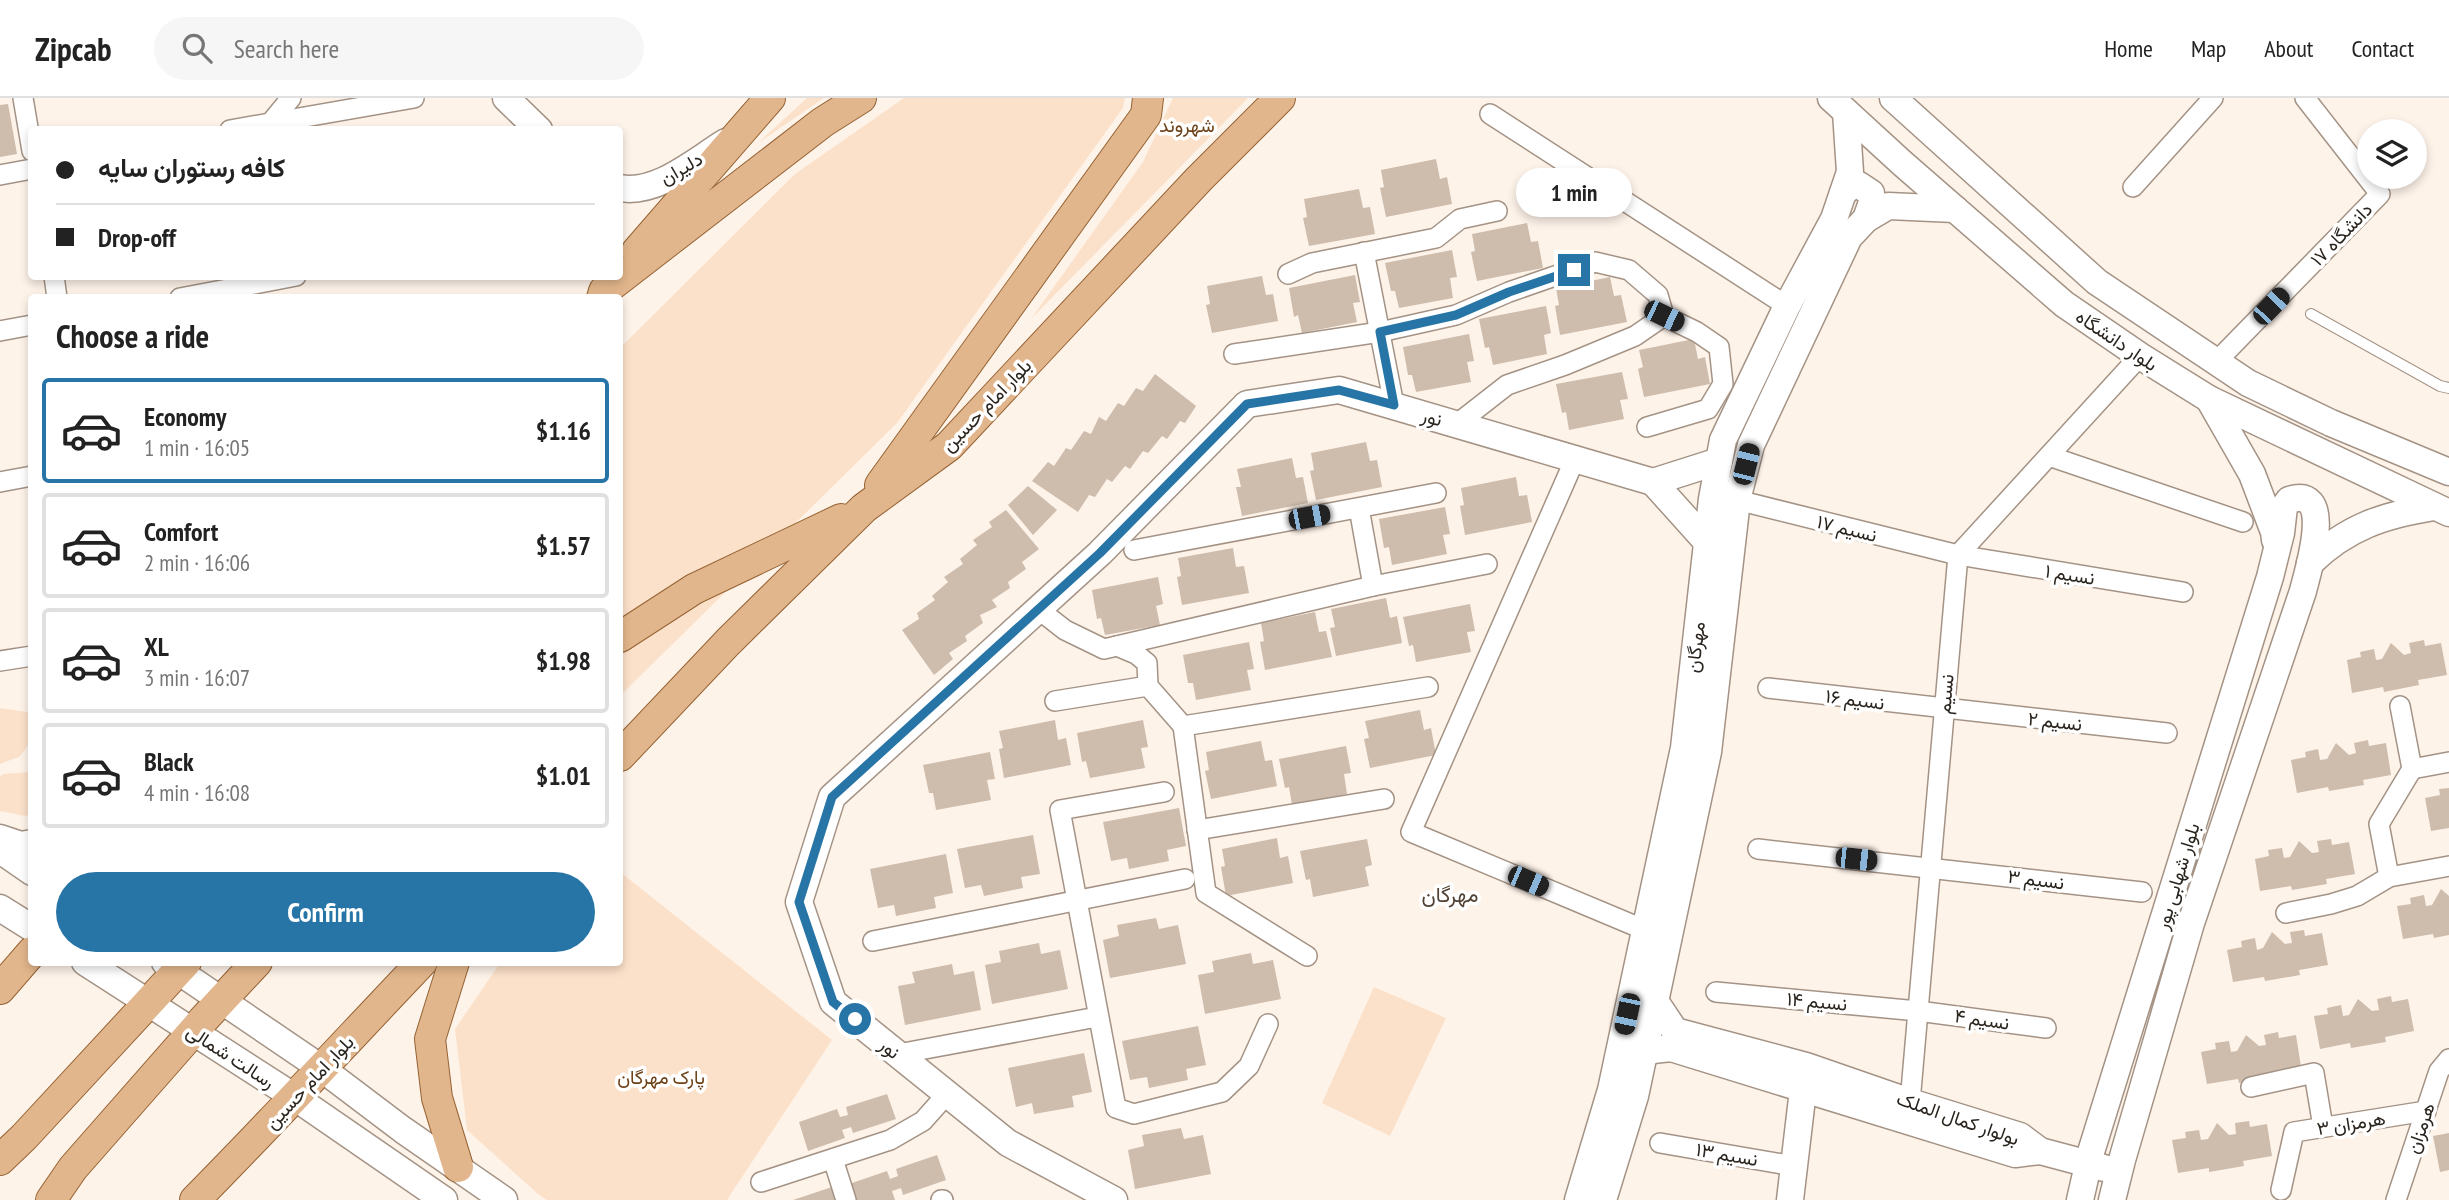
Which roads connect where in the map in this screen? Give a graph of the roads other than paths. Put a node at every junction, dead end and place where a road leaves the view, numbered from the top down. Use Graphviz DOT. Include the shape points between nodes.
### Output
graph roads {
  1 [pos="23,98"];
  2 [pos="290,98"];
  3 [pos="414,98"];
  4 [pos="506,98"];
  5 [pos="771,98"];
  6 [pos="861,98"];
  7 [pos="1148,98"];
  8 [pos="1280,98"];
  9 [pos="1893,98"];
  10 [pos="2213,98"];
  11 [pos="2305,98"];
  12 [pos="1839,105"];
  13 [pos="1490,114"];
  14 [pos="272,121"];
  15 [pos="249,126"];
  16 [pos="534,126"];
  17 [pos="28,127"];
  18 [pos="739,133"];
  19 [pos="28,170"];
  20 [pos="0,174"];
  21 [pos="2133,187"];
  22 [pos="623,188"];
  23 [pos="1843,193"];
  24 [pos="2002,197"];
  25 [pos="1497,211"];
  26 [pos="1964,218"];
  27 [pos="1866,219"];
  28 [pos="1364,253"];
  29 [pos="623,265"];
  30 [pos="623,273"];
  31 [pos="1288,274"];
  32 [pos="275,280"];
  33 [pos="201,294"];
  34 [pos="1787,306"];
  35 [pos="2311,314"];
  36 [pos="1664,316"];
  37 [pos="28,326"];
  38 [pos="0,331"];
  39 [pos="1380,332"];
  40 [pos="1234,354"];
  41 [pos="2140,356"];
  42 [pos="2216,362"];
  43 [pos="2449,388"];
  44 [pos="2209,400"];
  45 [pos="1394,405"];
  46 [pos="1457,424"];
  47 [pos="1647,427"];
  48 [pos="2049,456"];
  49 [pos="1576,459"];
  50 [pos="1719,461"];
  51 [pos="2449,472"];
  52 [pos="28,477"];
  53 [pos="0,482"];
  54 [pos="1653,482"];
  55 [pos="1436,493"];
  56 [pos="1737,500"];
  57 [pos="864,508"];
  58 [pos="1359,508"];
  59 [pos="2441,510"];
  60 [pos="2243,522"];
  61 [pos="1707,542"];
  62 [pos="1134,550"];
  63 [pos="2276,552"];
  64 [pos="1958,555"];
  65 [pos="2310,563"];
  66 [pos="1487,564"];
  67 [pos="1373,586"];
  68 [pos="2183,592"];
  69 [pos="1038,609"];
  70 [pos="1710,624"];
  71 [pos="623,635"];
  72 [pos="1117,646"];
  73 [pos="28,657"];
  74 [pos="0,661"];
  75 [pos="1148,686"];
  76 [pos="1428,687"];
  77 [pos="1768,688"];
  78 [pos="1055,701"];
  79 [pos="2400,706"];
  80 [pos="1943,710"];
  81 [pos="1183,726"];
  82 [pos="2167,733"];
  83 [pos="623,753"];
  84 [pos="2449,762"];
  85 [pos="2412,769"];
  86 [pos="1164,792"];
  87 [pos="1384,799"];
  88 [pos="1197,830"];
  89 [pos="0,838"];
  90 [pos="28,844"];
  91 [pos="1758,849"];
  92 [pos="0,850"];
  93 [pos="2449,866"];
  94 [pos="1930,867"];
  95 [pos="28,869"];
  96 [pos="2389,877"];
  97 [pos="1185,879"];
  98 [pos="2142,892"];
  99 [pos="1076,900"];
  100 [pos="0,908"];
  101 [pos="2286,912"];
  102 [pos="28,926"];
  103 [pos="1645,930"];
  104 [pos="873,941"];
  105 [pos="1307,956"];
  106 [pos="28,957"];
  107 [pos="91,966"];
  108 [pos="171,966"];
  109 [pos="182,966"];
  110 [pos="253,966"];
  111 [pos="418,966"];
  112 [pos="453,966"];
  113 [pos="0,989"];
  114 [pos="1716,992"];
  115 [pos="1655,1001"];
  116 [pos="1918,1011"];
  117 [pos="1097,1017"];
  118 [pos="1268,1024"];
  119 [pos="2046,1028"];
  120 [pos="1644,1051"];
  121 [pos="898,1054"];
  122 [pos="2449,1059"];
  123 [pos="321,1068"];
  124 [pos="1804,1077"];
  125 [pos="2251,1087"];
  126 [pos="947,1094"];
  127 [pos="296,1098"];
  128 [pos="1910,1102"];
  129 [pos="2426,1111"];
  130 [pos="2323,1127"];
  131 [pos="403,1130"];
  132 [pos="1660,1143"];
  133 [pos="2040,1151"];
  134 [pos="383,1156"];
  135 [pos="833,1159"];
  136 [pos="0,1160"];
  137 [pos="1794,1166"];
  138 [pos="2088,1166"];
  139 [pos="458,1167"];
  140 [pos="2119,1171"];
  141 [pos="761,1182"];
  142 [pos="2281,1190"];
  143 [pos="51,1200"];
  144 [pos="195,1200"];
  145 [pos="444,1200"];
  146 [pos="504,1200"];
  147 [pos="846,1200"];
  148 [pos="1115,1200"];
  149 [pos="1578,1200"];
  150 [pos="1603,1200"];
  151 [pos="1790,1200"];
  152 [pos="2080,1200"];
  153 [pos="2112,1200"];
  154 [pos="2396,1200"];
  1 -- 17 [label="street"];
  2 -- 14 [label="street"];
  3 -- 14 [label="street"];
  4 -- 16 [label="street"];
  5 -- 18 [label="main road"];
  6 -- 30 [label="main road"];
  7 -- 57 [label="main road" via="1146,115"];
  8 -- 57 [label="main road, بلوار امام حسین" via="1199,178 950,446"];
  9 -- 24 [label="street, بلوار دانشگاه"];
  10 -- 21 [label="street"];
  11 -- 42 [label="street, دانشگاه ۱۷" via="2381,194"];
  12 -- 23 [label="street, مهرگان" via="1850,172"];
  12 -- 26 [label="street, بلوار دانشگاه"];
  13 -- 34 [label="street"];
  14 -- 15 [label="street"];
  18 -- 22 [label="street, دلیران" via="664,180"];
  18 -- 29 [label="main road"];
  19 -- 20 [label="street"];
  23 -- 27 [label="street" via="1859,185 1871,193"];
  23 -- 34 [label="street, مهرگان"];
  24 -- 26 [label="street"];
  24 -- 42 [label="street, بلوار دانشگاه" via="2097,282"];
  25 -- 28 [label="street" via="1460,219 1436,238"];
  26 -- 27 [label="street" via="1888,206"];
  26 -- 41 [label="street, بلوار دانشگاه" via="2064,304"];
  27 -- 56 [label="street, مهرگان" via="1849,237 1751,445"];
  28 -- 31 [label="street" via="1312,263"];
  28 -- 39 [label="street"];
  32 -- 33 [label="street"];
  34 -- 50 [label="street, مهرگان" via="1723,440"];
  35 -- 43 [label="lane"];
  36 -- 39 [label="street" via="1658,295 1629,270 1595,262 1456,315"];
  36 -- 46 [label="street" via="1635,336 1507,385"];
  36 -- 47 [label="street" via="1719,347 1723,384 1709,409"];
  37 -- 38 [label="street"];
  39 -- 40 [label="street"];
  39 -- 45 [label="street"];
  41 -- 44 [label="street, بلوار دانشگاه"];
  41 -- 48 [label="street"];
  42 -- 51 [label="street, بلوار دانشگاه" via="2248,383 2332,423"];
  44 -- 59 [label="street, بلوار دانشگاه"];
  44 -- 63 [label="street" via="2252,474 2274,532"];
  45 -- 46 [label="street, نور"];
  45 -- 69 [label="street, نور" via="1339,390 1247,404"];
  46 -- 49 [label="street, نور"];
  48 -- 60 [label="street"];
  48 -- 64 [label="street"];
  49 -- 54 [label="street, نور"];
  49 -- 103 [label="street" via="1410,832"];
  50 -- 54 [label="street"];
  50 -- 61 [label="street, مهرگان"];
  52 -- 53 [label="street"];
  54 -- 61 [label="street"];
  55 -- 58 [label="street"];
  56 -- 64 [label="street, نسیم ۱۷"];
  56 -- 70 [label="street, مهرگان"];
  57 -- 71 [label="main road" via="694,589"];
  57 -- 83 [label="main road, بلوار امام حسین"];
  58 -- 62 [label="street"];
  58 -- 67 [label="street"];
  59 -- 65 [label="street" via="2394,513 2364,525 2327,546"];
  61 -- 70 [label="street, مهرگان"];
  63 -- 65 [label="street, بلوار شهابی پور" via="2284,507 2289,500 2304,498 2315,510"];
  63 -- 138 [label="street, بلوار شهابی پور"];
  64 -- 68 [label="street, نسیم ۱"];
  64 -- 80 [label="street, نسیم"];
  65 -- 140 [label="street, بلوار شهابی پور" via="2191,923"];
  66 -- 67 [label="street"];
  67 -- 72 [label="street"];
  69 -- 72 [label="street" via="1065,630 1104,649"];
  69 -- 121 [label="street, نور" via="832,797 799,902 833,1002"];
  70 -- 103 [label="street, مهرگان"];
  70 -- 115 [label="street, مهرگان" via="1708,752"];
  72 -- 75 [label="street" via="1147,663"];
  73 -- 74 [label="street"];
  75 -- 78 [label="street"];
  75 -- 81 [label="street"];
  76 -- 81 [label="street"];
  77 -- 80 [label="street, نسیم ۱۶"];
  79 -- 85 [label="street"];
  80 -- 82 [label="street, نسیم ۲"];
  80 -- 94 [label="street, نسیم"];
  81 -- 88 [label="street"];
  84 -- 85 [label="street"];
  85 -- 96 [label="street" via="2379,824"];
  86 -- 99 [label="street" via="1060,810"];
  87 -- 88 [label="street"];
  88 -- 105 [label="street" via="1206,893"];
  89 -- 90 [label="street"];
  91 -- 94 [label="street, نسیم ۳"];
  92 -- 95 [label="street"];
  93 -- 96 [label="street"];
  94 -- 98 [label="street, نسیم ۳"];
  94 -- 116 [label="street, نسیم"];
  96 -- 101 [label="street" via="2357,897"];
  97 -- 99 [label="street"];
  99 -- 104 [label="street"];
  99 -- 117 [label="street"];
  100 -- 102 [label="street"];
  103 -- 149 [label="street, مهرگان" via="1611,1090"];
  106 -- 113 [label="main road"];
  107 -- 127 [label="street, رسالت شمالی"];
  108 -- 123 [label="street, رسالت شمالی"];
  109 -- 136 [label="main road"];
  110 -- 143 [label="main road" via="74,1168"];
  111 -- 123 [label="main road, بلوار امام حسین"];
  112 -- 139 [label="main road" via="430,1039 437,1098"];
  114 -- 116 [label="street, نسیم ۱۴"];
  115 -- 120 [label="street, مهرگان"];
  115 -- 124 [label="street, بولوار کمال الملک" via="1675,1031"];
  116 -- 119 [label="street, نسیم ۴"];
  116 -- 128 [label="street, نسیم"];
  117 -- 118 [label="street" via="1116,1108 1134,1114 1222,1092 1249,1066"];
  117 -- 121 [label="street"];
  120 -- 124 [label="street, بولوار کمال الملک" via="1671,1048"];
  120 -- 150 [label="street, مهرگان"];
  121 -- 126 [label="street, نور"];
  122 -- 129 [label="street, هرمزان" via="2439,1072"];
  123 -- 127 [label="main road, بلوار امام حسین"];
  123 -- 131 [label="street, رسالت شمالی"];
  124 -- 128 [label="street, بولوار کمال الملک"];
  124 -- 133 [label="street, بولوار کمال الملک" via="2015,1154"];
  124 -- 137 [label="street"];
  125 -- 130 [label="street" via="2314,1073"];
  126 -- 135 [label="street" via="923,1121 890,1140"];
  126 -- 148 [label="street, نور" via="1008,1143"];
  127 -- 134 [label="street, رسالت شمالی"];
  127 -- 144 [label="main road, بلوار امام حسین"];
  128 -- 133 [label="street, بولوار کمال الملک" via="2020,1136"];
  129 -- 130 [label="street, هرمزان ۳"];
  129 -- 154 [label="street, هرمزان"];
  130 -- 142 [label="street, هرمزان ۳" via="2294,1132"];
  131 -- 134 [label="street" via="384,1129 376,1135"];
  131 -- 139 [label="street, رسالت شمالی"];
  132 -- 137 [label="street, نسیم ۱۳"];
  133 -- 138 [label="street"];
  134 -- 145 [label="street, رسالت شمالی"];
  135 -- 141 [label="street"];
  135 -- 147 [label="street"];
  137 -- 151 [label="street"];
  138 -- 140 [label="street"];
  138 -- 152 [label="street, بلوار شهابی پور"];
  139 -- 146 [label="street, رسالت شمالی"];
  140 -- 153 [label="street, بلوار شهابی پور"];
}
